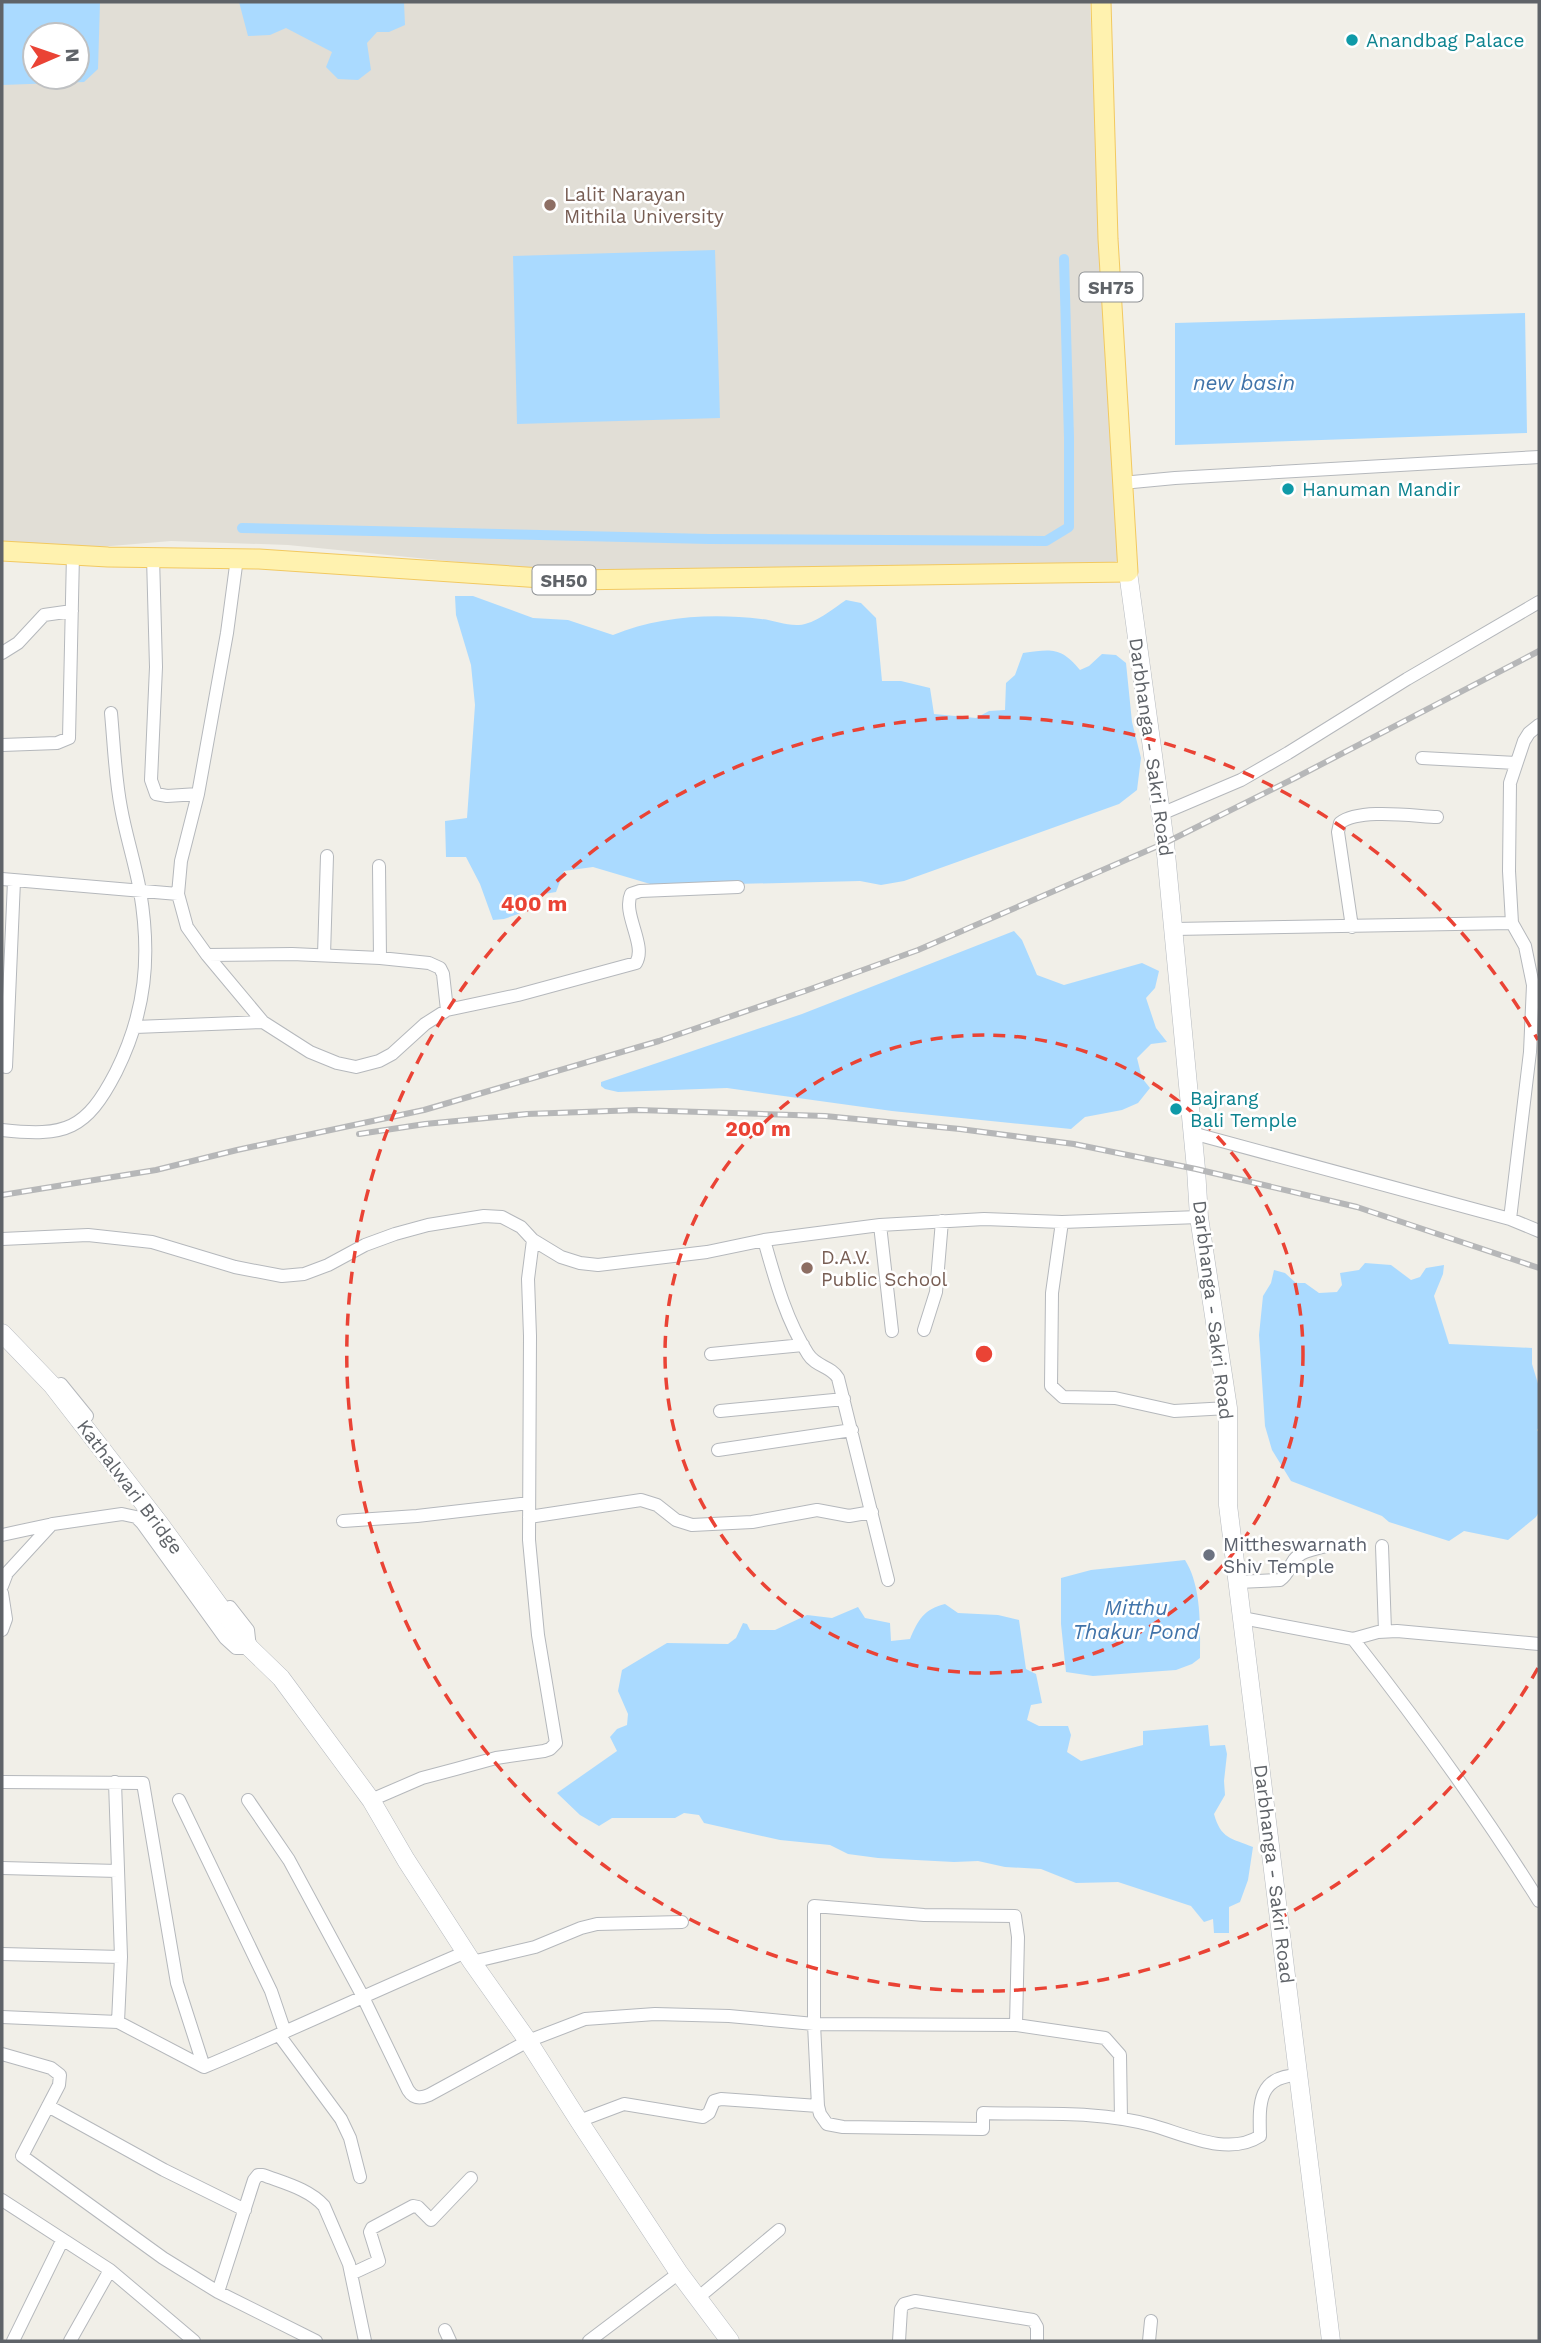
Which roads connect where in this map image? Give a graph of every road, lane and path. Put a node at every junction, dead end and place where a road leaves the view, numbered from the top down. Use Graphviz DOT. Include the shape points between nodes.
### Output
graph roads {
  1 [pos="1101,2"];
  2 [pos="1539,457"];
  3 [pos="1122,483"];
  4 [pos="2,551"];
  5 [pos="73,554"];
  6 [pos="153,557"];
  7 [pos="237,558"];
  8 [pos="1128,572"];
  9 [pos="1539,602"];
  10 [pos="72,611"];
  11 [pos="2,653"];
  12 [pos="111,713"];
  13 [pos="1539,726"];
  14 [pos="2,745"];
  15 [pos="1422,758"];
  16 [pos="1516,763"];
  17 [pos="198,794"];
  18 [pos="1161,814"];
  19 [pos="1437,817"];
  20 [pos="327,856"];
  21 [pos="379,866"];
  22 [pos="8,880"];
  23 [pos="738,887"];
  24 [pos="140,891"];
  25 [pos="178,894"];
  26 [pos="1512,923"];
  27 [pos="1352,927"];
  28 [pos="1174,929"];
  29 [pos="207,955"];
  30 [pos="324,956"];
  31 [pos="380,958"];
  32 [pos="1536,985"];
  33 [pos="447,1010"];
  34 [pos="263,1022"];
  35 [pos="135,1027"];
  36 [pos="1535,1053"];
  37 [pos="6,1067"];
  38 [pos="2,1130"];
  39 [pos="1192,1133"];
  40 [pos="1199,1217"];
  41 [pos="1510,1219"];
  42 [pos="942,1222"];
  43 [pos="1062,1223"];
  44 [pos="880,1225"];
  45 [pos="1539,1231"];
  46 [pos="2,1239"];
  47 [pos="533,1240"];
  48 [pos="764,1240"];
  49 [pos="2,1324"];
  50 [pos="924,1329"];
  51 [pos="892,1331"];
  52 [pos="2,1333"];
  53 [pos="803,1345"];
  54 [pos="712,1353"];
  55 [pos="844,1399"];
  56 [pos="1228,1408"];
  57 [pos="720,1411"];
  58 [pos="852,1430"];
  59 [pos="718,1450"];
  60 [pos="529,1503"];
  61 [pos="872,1512"];
  62 [pos="529,1517"];
  63 [pos="344,1521"];
  64 [pos="53,1524"];
  65 [pos="2,1535"];
  66 [pos="1326,1546"];
  67 [pos="1382,1546"];
  68 [pos="888,1580"];
  69 [pos="1238,1582"];
  70 [pos="2,1586"];
  71 [pos="2,1593"];
  72 [pos="1242,1618"];
  73 [pos="2,1630"];
  74 [pos="1385,1632"];
  75 [pos="1353,1639"];
  76 [pos="1539,1644"];
  77 [pos="250,1648"];
  78 [pos="2,1782"];
  79 [pos="115,1783"];
  80 [pos="179,1800"];
  81 [pos="248,1800"];
  82 [pos="372,1800"];
  83 [pos="2,1868"];
  84 [pos="118,1871"];
  85 [pos="1539,1901"];
  86 [pos="682,1922"];
  87 [pos="2,1954"];
  88 [pos="121,1956"];
  89 [pos="469,1957"];
  90 [pos="362,1995"];
  91 [pos="2,2017"];
  92 [pos="118,2022"];
  93 [pos="814,2024"];
  94 [pos="1016,2025"];
  95 [pos="282,2034"];
  96 [pos="528,2040"];
  97 [pos="4,2055"];
  98 [pos="204,2067"];
  99 [pos="2,2070"];
  100 [pos="1299,2074"];
  101 [pos="47,2106"];
  102 [pos="818,2106"];
  103 [pos="1121,2119"];
  104 [pos="579,2121"];
  105 [pos="359,2177"];
  106 [pos="471,2178"];
  107 [pos="2,2200"];
  108 [pos="245,2210"];
  109 [pos="779,2230"];
  110 [pos="62,2241"];
  111 [pos="110,2270"];
  112 [pos="679,2273"];
  113 [pos="351,2274"];
  114 [pos="218,2292"];
  115 [pos="699,2297"];
  116 [pos="1152,2321"];
  117 [pos="13,2341"];
  118 [pos="70,2341"];
  119 [pos="194,2341"];
  120 [pos="316,2341"];
  121 [pos="365,2341"];
  122 [pos="589,2341"];
  123 [pos="730,2341"];
  124 [pos="900,2341"];
  125 [pos="1037,2341"];
  126 [pos="1149,2341"];
  127 [pos="1331,2341"];
  1 -- 3 [label="main road, SH75"];
  2 -- 3 [label="street"];
  3 -- 8 [label="main road, SH75"];
  4 -- 5 [label="main road, SH50"];
  5 -- 6 [label="main road, SH50"];
  5 -- 10 [label="street"];
  6 -- 7 [label="main road, SH50"];
  6 -- 17 [label="street" via="156,667 151,780 161,796"];
  7 -- 8 [label="main road, SH50" via="571,580"];
  7 -- 17 [label="street"];
  8 -- 18 [label="main road, Darbhanga - Sakri Road"];
  9 -- 18 [label="street" via="1241,780"];
  10 -- 11 [label="street" via="44,615"];
  10 -- 14 [label="street" via="69,738 57,743"];
  12 -- 24 [label="street" via="121,808"];
  13 -- 16 [label="street" via="1529,733"];
  15 -- 16 [label="street"];
  16 -- 26 [label="street" via="1510,794"];
  17 -- 25 [label="street" via="181,861"];
  18 -- 28 [label="main road, Darbhanga - Sakri Road"];
  19 -- 27 [label="street" via="1361,816 1340,823"];
  20 -- 30 [label="street"];
  21 -- 31 [label="street"];
  22 -- 24 [label="street"];
  22 -- 37 [label="street"];
  23 -- 33 [label="street" via="634,892 629,900 639,955 636,963"];
  24 -- 25 [label="street"];
  24 -- 35 [label="street" via="145,987"];
  25 -- 29 [label="street" via="187,927"];
  26 -- 27 [label="street"];
  26 -- 32 [label="street" via="1525,946"];
  27 -- 28 [label="street"];
  28 -- 39 [label="main road, Darbhanga - Sakri Road"];
  29 -- 30 [label="street"];
  29 -- 34 [label="street"];
  30 -- 31 [label="street"];
  31 -- 33 [label="street" via="440,968"];
  32 -- 36 [label="street"];
  33 -- 34 [label="street" via="392,1054 356,1068 310,1052"];
  34 -- 35 [label="street"];
  35 -- 38 [label="street" via="103,1097 85,1118 56,1132"];
  36 -- 41 [label="street"];
  39 -- 40 [label="main road, Darbhanga - Sakri Road"];
  39 -- 41 [label="street"];
  40 -- 43 [label="street"];
  40 -- 56 [label="main road, Darbhanga - Sakri Road"];
  41 -- 45 [label="street"];
  42 -- 43 [label="street"];
  42 -- 44 [label="street"];
  42 -- 50 [label="street" via="936,1292"];
  43 -- 56 [label="street" via="1052,1293 1051,1386 1063,1397 1115,1398 1174,1410"];
  44 -- 48 [label="street"];
  44 -- 51 [label="street"];
  46 -- 47 [label="street" via="89,1236 152,1241 235,1267 282,1276 316,1269 395,1234 454,1220 502,1217"];
  47 -- 48 [label="street" via="561,1257 598,1265"];
  47 -- 60 [label="street" via="528,1279"];
  48 -- 53 [label="street"];
  49 -- 77 [label="street" via="72,1396 248,1630"];
  52 -- 77 [label="main road, Kathalwari Bridge" via="52,1385"];
  53 -- 54 [label="street"];
  53 -- 55 [label="street" via="815,1363 835,1373"];
  55 -- 57 [label="street"];
  55 -- 58 [label="street"];
  56 -- 69 [label="main road, Darbhanga - Sakri Road" via="1228,1505"];
  58 -- 59 [label="street"];
  58 -- 61 [label="street"];
  60 -- 62 [label="street"];
  60 -- 63 [label="street"];
  61 -- 62 [label="street" via="849,1516 817,1510 752,1522 692,1525 641,1500"];
  61 -- 68 [label="street"];
  62 -- 82 [label="street" via="538,1635 557,1737 554,1746 422,1779"];
  64 -- 65 [label="street"];
  64 -- 70 [label="street" via="7,1573"];
  64 -- 77 [label="street" via="115,1515 136,1517 225,1638 236,1648"];
  66 -- 69 [label="street" via="1300,1554 1280,1580"];
  67 -- 74 [label="street"];
  69 -- 72 [label="main road, Darbhanga - Sakri Road"];
  71 -- 73 [label="street" via="6,1619"];
  72 -- 75 [label="street"];
  72 -- 100 [label="main road, Darbhanga - Sakri Road"];
  74 -- 75 [label="street"];
  74 -- 76 [label="street"];
  75 -- 85 [label="street" via="1426,1732"];
  77 -- 82 [label="main road, Kathalwari Bridge" via="281,1678"];
  78 -- 79 [label="street"];
  79 -- 84 [label="street"];
  79 -- 98 [label="street" via="143,1783 177,1983"];
  80 -- 95 [label="street" via="271,1992"];
  81 -- 90 [label="street" via="289,1860"];
  82 -- 89 [label="main road, Kathalwari Bridge"];
  83 -- 84 [label="street"];
  84 -- 88 [label="street"];
  86 -- 89 [label="street" via="597,1924 535,1947"];
  87 -- 88 [label="street"];
  88 -- 92 [label="street"];
  89 -- 90 [label="street"];
  89 -- 96 [label="main road, Kathalwari Bridge"];
  90 -- 95 [label="street"];
  90 -- 96 [label="street" via="408,2090 419,2098"];
  91 -- 92 [label="street"];
  92 -- 98 [label="street"];
  93 -- 94 [label="street"];
  93 -- 94 [label="street" via="814,1906 924,1915 1015,1916"];
  93 -- 96 [label="street" via="655,2014 584,2019"];
  93 -- 102 [label="street"];
  94 -- 103 [label="street" via="1105,2038 1119,2055"];
  95 -- 98 [label="street"];
  95 -- 105 [label="street" via="341,2119"];
  96 -- 104 [label="main road, Kathalwari Bridge"];
  97 -- 99 [label="street"];
  97 -- 101 [label="street" via="57,2071 61,2080"];
  100 -- 103 [label="street" via="1271,2081 1259,2102 1260,2136 1249,2143 1208,2141"];
  100 -- 127 [label="main road, Darbhanga - Sakri Road"];
  101 -- 108 [label="street"];
  101 -- 114 [label="street" via="22,2156"];
  102 -- 103 [label="street" via="827,2124 843,2127 983,2129 983,2113"];
  102 -- 104 [label="street" via="718,2099 709,2113 699,2117 624,2104"];
  104 -- 112 [label="main road, Kathalwari Bridge"];
  106 -- 113 [label="street" via="431,2220 416,2206 372,2228 379,2261"];
  107 -- 110 [label="street"];
  108 -- 113 [label="street" via="258,2175 317,2198"];
  108 -- 114 [label="street"];
  109 -- 115 [label="street"];
  110 -- 111 [label="street"];
  110 -- 117 [label="street"];
  111 -- 118 [label="street"];
  111 -- 119 [label="street"];
  112 -- 115 [label="main road, Kathalwari Bridge"];
  112 -- 122 [label="street"];
  113 -- 121 [label="street"];
  114 -- 120 [label="street"];
  115 -- 123 [label="main road, Kathalwari Bridge"];
  116 -- 126 [label="street"];
  124 -- 125 [label="street" via="901,2309 915,2301 1028,2318 1036,2323"];
}
